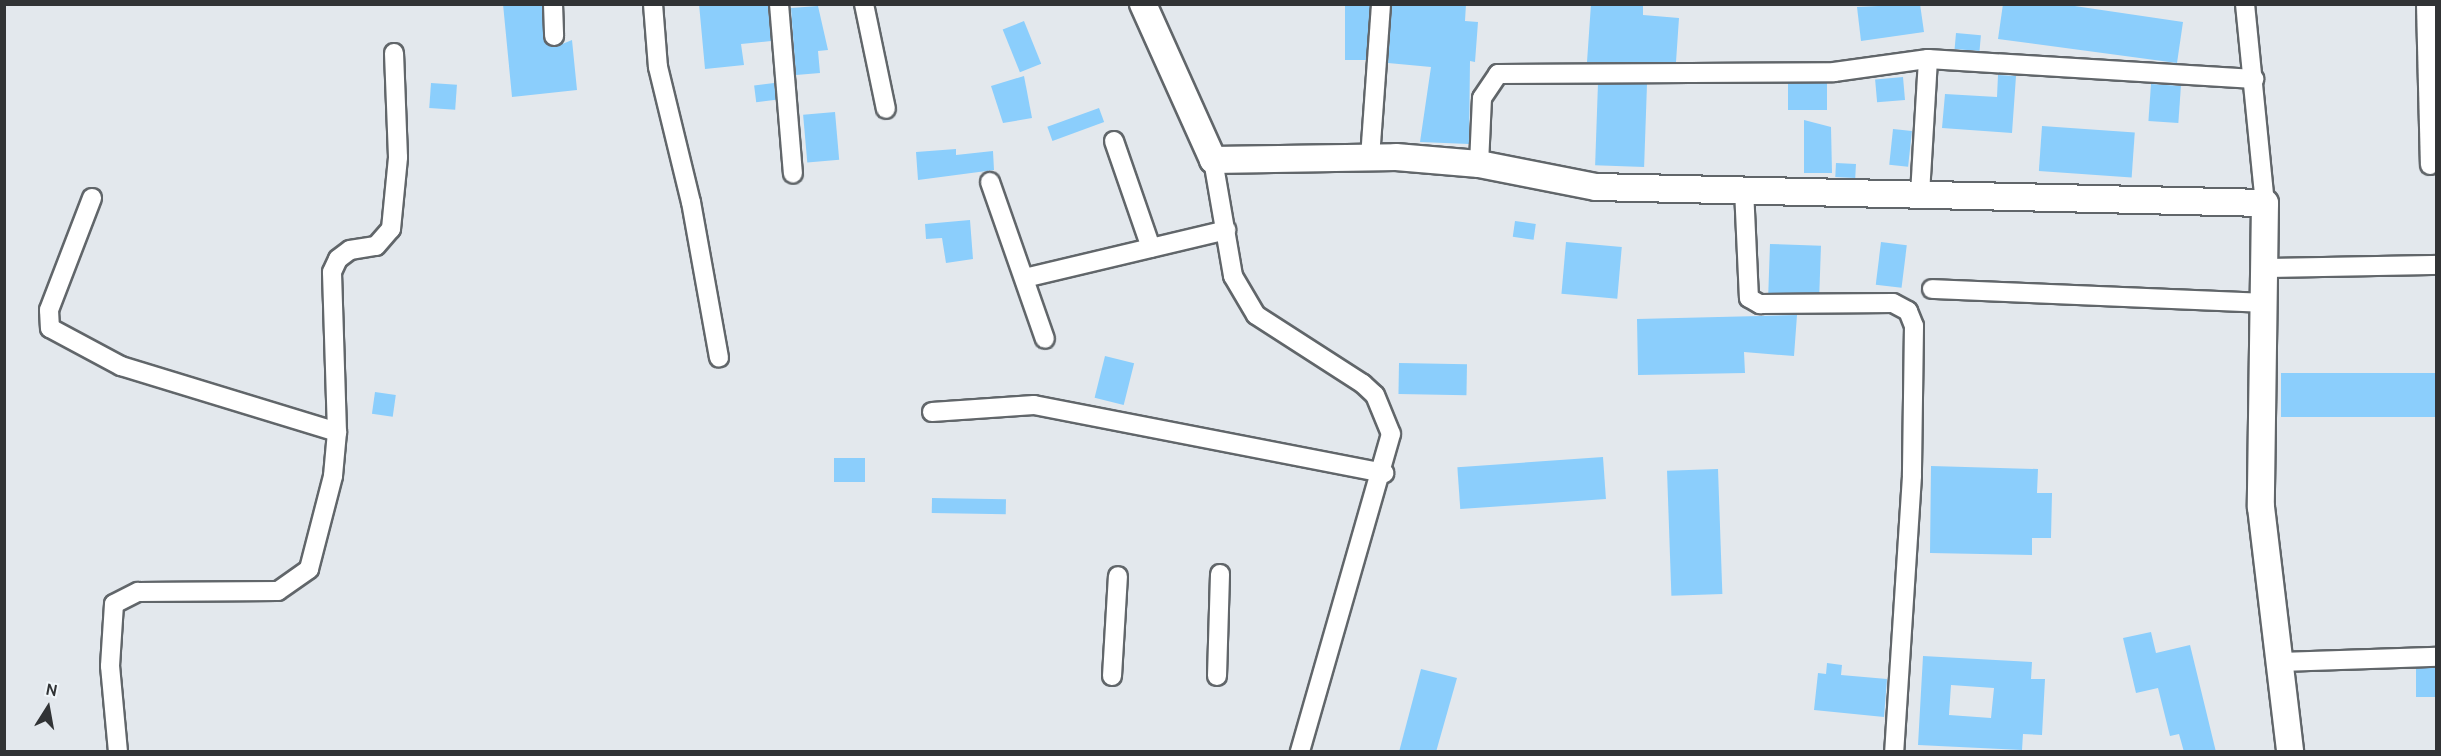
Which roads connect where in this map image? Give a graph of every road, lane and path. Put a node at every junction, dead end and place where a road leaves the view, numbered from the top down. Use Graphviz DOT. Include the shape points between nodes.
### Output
graph roads {
  1 [pos="553,4"];
  2 [pos="652,4"];
  3 [pos="778,4"];
  4 [pos="864,4"];
  5 [pos="1143,4"];
  6 [pos="1382,4"];
  7 [pos="2245,4"];
  8 [pos="2426,4"];
  9 [pos="554,36"];
  10 [pos="394,53"];
  11 [pos="1928,59"];
  12 [pos="2254,79"];
  13 [pos="886,109"];
  14 [pos="1114,141"];
  15 [pos="1370,158"];
  16 [pos="1213,160"];
  17 [pos="1479,164"];
  18 [pos="2430,165"];
  19 [pos="794,173"];
  20 [pos="990,182"];
  21 [pos="1744,189"];
  22 [pos="1920,194"];
  23 [pos="92,198"];
  24 [pos="2265,202"];
  25 [pos="1226,230"];
  26 [pos="1151,248"];
  27 [pos="2436,265"];
  28 [pos="2264,268"];
  29 [pos="1025,278"];
  30 [pos="1932,289"];
  31 [pos="2264,303"];
  32 [pos="1044,339"];
  33 [pos="719,358"];
  34 [pos="932,412"];
  35 [pos="337,432"];
  36 [pos="1384,473"];
  37 [pos="1220,574"];
  38 [pos="1118,576"];
  39 [pos="2436,657"];
  40 [pos="2282,662"];
  41 [pos="1112,676"];
  42 [pos="1217,676"];
  43 [pos="118,752"];
  44 [pos="1300,752"];
  45 [pos="1894,752"];
  46 [pos="2290,752"];
  1 -- 9 [label="street"];
  2 -- 33 [label="street" via="661,84 691,202"];
  3 -- 19 [label="street"];
  4 -- 13 [label="street"];
  5 -- 16 [label="street"];
  6 -- 15 [label="street"];
  7 -- 12 [label="street"];
  8 -- 18 [label="street"];
  10 -- 35 [label="street" via="398,158 391,229 376,246 338,259 332,272"];
  11 -- 12 [label="street"];
  11 -- 17 [label="street" via="1834,72 1498,74 1482,98"];
  11 -- 22 [label="street"];
  12 -- 24 [label="street"];
  14 -- 26 [label="street"];
  15 -- 16 [label="street"];
  15 -- 17 [label="street"];
  16 -- 25 [label="street"];
  17 -- 21 [label="street" via="1596,187"];
  20 -- 29 [label="street"];
  21 -- 22 [label="street"];
  21 -- 45 [label="street" via="1749,298 1760,304 1893,303 1908,311 1914,326 1911,476"];
  22 -- 24 [label="street"];
  23 -- 35 [label="street" via="49,310 50,328 121,366"];
  24 -- 28 [label="street"];
  25 -- 26 [label="street"];
  25 -- 36 [label="street" via="1233,276 1256,315 1375,395 1391,434"];
  26 -- 29 [label="street"];
  27 -- 28 [label="street"];
  28 -- 31 [label="street"];
  29 -- 32 [label="street"];
  30 -- 31 [label="street"];
  31 -- 40 [label="street" via="2261,507"];
  34 -- 36 [label="street" via="1034,405"];
  35 -- 43 [label="street" via="316,546 297,583 278,591 138,592 114,604 110,666"];
  36 -- 44 [label="street"];
  37 -- 42 [label="street"];
  38 -- 41 [label="street"];
  39 -- 40 [label="street"];
  40 -- 46 [label="street"];
}
